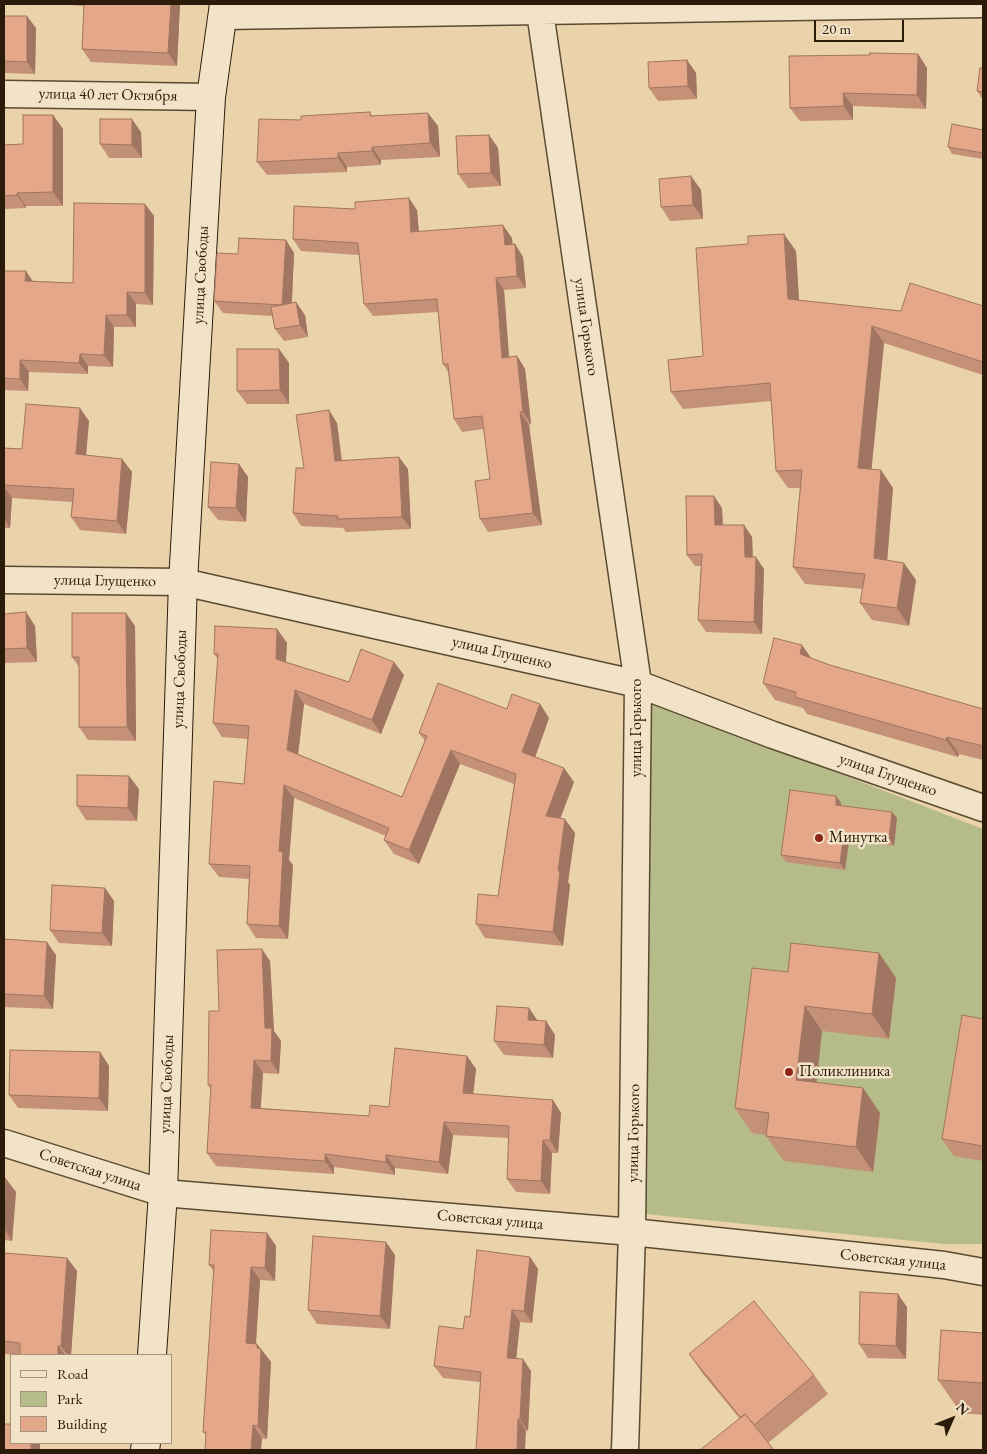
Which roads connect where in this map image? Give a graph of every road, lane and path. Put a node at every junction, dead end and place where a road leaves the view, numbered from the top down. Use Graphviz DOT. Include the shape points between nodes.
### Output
graph roads {
  1 [pos="983,4"];
  2 [pos="704,7"];
  3 [pos="223,10"];
  4 [pos="540,12"];
  5 [pos="4,94"];
  6 [pos="211,97"];
  7 [pos="4,580"];
  8 [pos="183,582"];
  9 [pos="638,684"];
  10 [pos="983,808"];
  11 [pos="4,1143"];
  12 [pos="163,1193"];
  13 [pos="632,1232"];
  14 [pos="983,1272"];
  15 [pos="152,1354"];
  16 [pos="625,1450"];
  1 -- 2 [label="street"];
  2 -- 4 [label="street"];
  3 -- 4 [label="street"];
  3 -- 6 [label="street, улица Свободы"];
  4 -- 9 [label="street, улица Горького"];
  5 -- 6 [label="street, улица 40 лет Октября"];
  6 -- 8 [label="street, улица Свободы"];
  7 -- 8 [label="street, улица Глущенко"];
  8 -- 9 [label="street, улица Глущенко"];
  8 -- 12 [label="street, улица Свободы"];
  9 -- 10 [label="street, улица Глущенко"];
  9 -- 13 [label="street, улица Горького"];
  11 -- 12 [label="street, Советская улица"];
  12 -- 13 [label="street, Советская улица"];
  12 -- 15 [label="street, улица Свободы"];
  13 -- 14 [label="street, Советская улица" via="944,1265"];
  13 -- 16 [label="street, улица Горького"];
}
